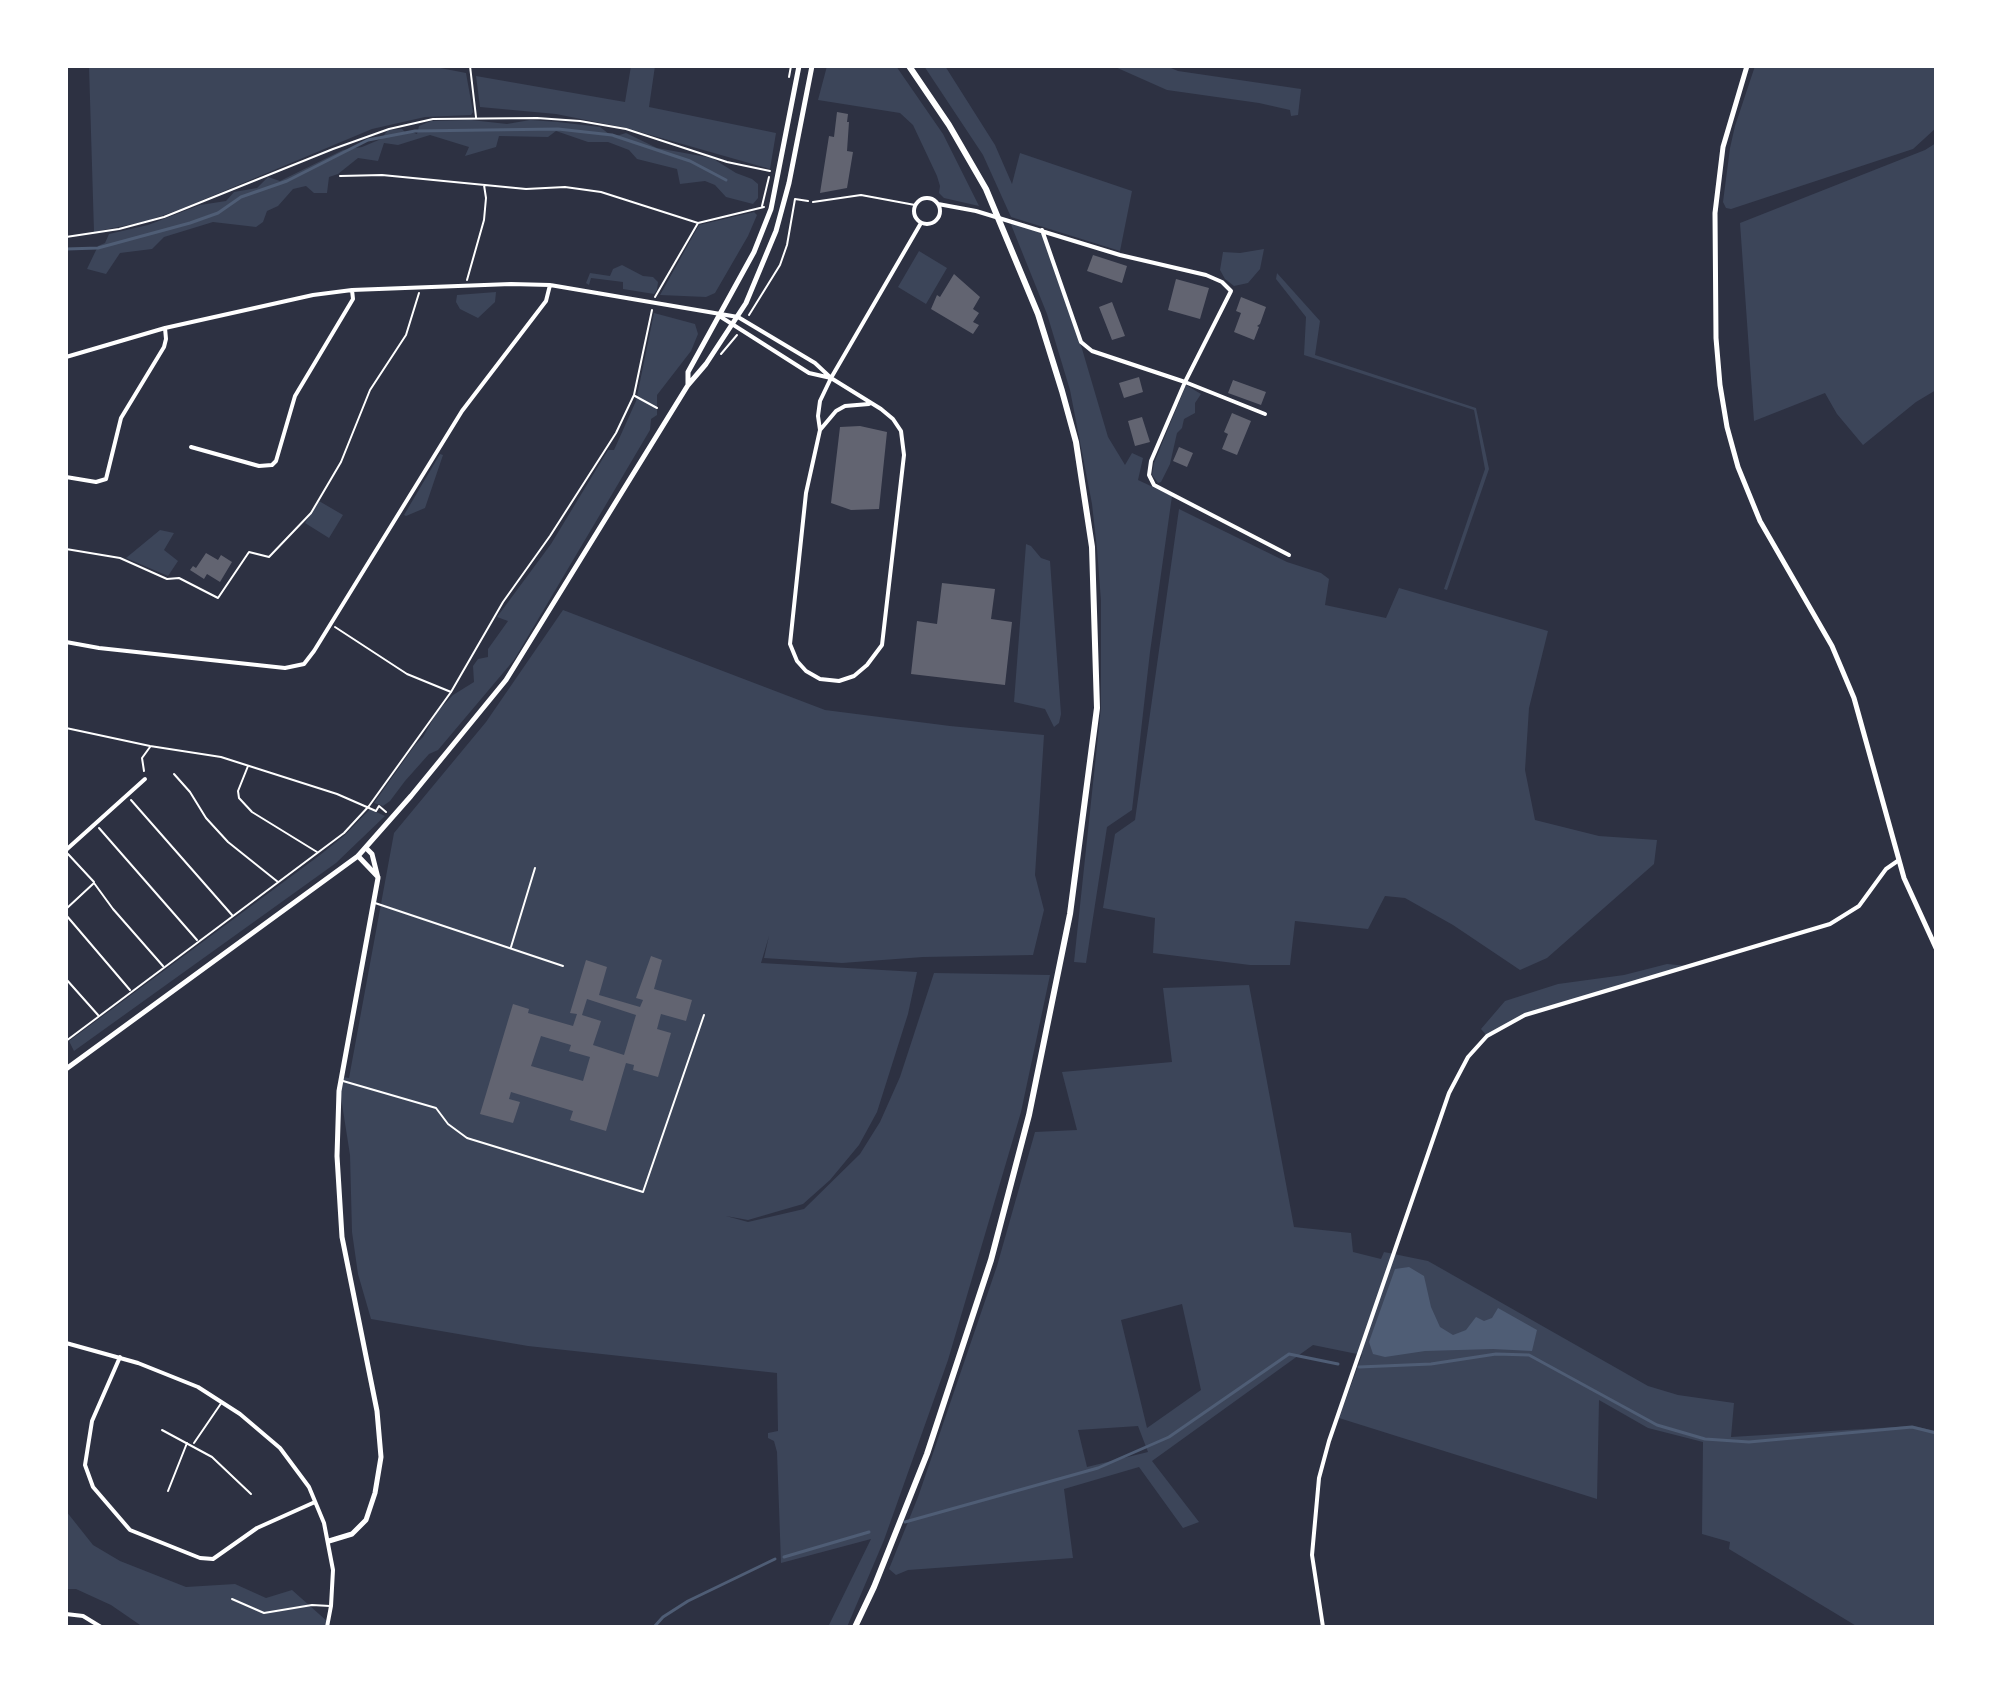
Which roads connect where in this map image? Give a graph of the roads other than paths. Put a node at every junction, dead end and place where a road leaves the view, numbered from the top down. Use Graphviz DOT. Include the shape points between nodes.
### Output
graph roads {
  1 [pos="799,66"];
  2 [pos="812,66"];
  3 [pos="909,66"];
  4 [pos="1747,66"];
  5 [pos="813,202"];
  6 [pos="938,204"];
  7 [pos="915,205"];
  8 [pos="921,223"];
  9 [pos="1042,230"];
  10 [pos="550,285"];
  11 [pos="352,290"];
  12 [pos="719,315"];
  13 [pos="738,317"];
  14 [pos="732,325"];
  15 [pos="165,328"];
  16 [pos="66,357"];
  17 [pos="831,378"];
  18 [pos="1185,382"];
  19 [pos="688,385"];
  20 [pos="871,403"];
  21 [pos="1265,414"];
  22 [pos="820,430"];
  23 [pos="191,447"];
  24 [pos="66,477"];
  25 [pos="1289,555"];
  26 [pos="66,642"];
  27 [pos="144,771"];
  28 [pos="145,779"];
  29 [pos="366,848"];
  30 [pos="66,851"];
  31 [pos="358,856"];
  32 [pos="1899,860"];
  33 [pos="535,868"];
  34 [pos="378,878"];
  35 [pos="374,903"];
  36 [pos="511,948"];
  37 [pos="1936,948"];
  38 [pos="563,966"];
  39 [pos="704,1015"];
  40 [pos="66,1069"];
  41 [pos="342,1080"];
  42 [pos="66,1343"];
  43 [pos="120,1357"];
  44 [pos="222,1401"];
  45 [pos="162,1430"];
  46 [pos="187,1442"];
  47 [pos="193,1445"];
  48 [pos="168,1491"];
  49 [pos="251,1494"];
  50 [pos="316,1502"];
  51 [pos="329,1541"];
  52 [pos="232,1599"];
  53 [pos="331,1606"];
  54 [pos="66,1614"];
  55 [pos="101,1627"];
  56 [pos="327,1627"];
  57 [pos="855,1627"];
  58 [pos="1323,1627"];
  1 -- 12 [label="street" via="771,209"];
  2 -- 13 [label="street" via="776,231"];
  3 -- 57 [label="main road" via="986,189 1038,314 1076,442 1092,547 1097,708 1070,914 1029,1115 991,1260 927,1454"];
  4 -- 32 [label="street" via="1723,147 1715,213 1722,400 1751,502 1832,646 1854,698"];
  5 -- 7 [label="lane" via="861,195"];
  6 -- 7 [label="street" via="925,198"];
  6 -- 8 [label="street" via="935,222"];
  6 -- 9 [label="street"];
  7 -- 8 [label="street"];
  8 -- 17 [label="street"];
  9 -- 18 [label="street" via="1081,342 1092,351"];
  9 -- 18 [label="street" via="1206,275 1231,291"];
  10 -- 11 [label="street"];
  10 -- 12 [label="street"];
  10 -- 26 [label="street" via="546,301 441,442 304,664 285,668"];
  11 -- 15 [label="street"];
  11 -- 23 [label="street" via="353,299 295,396 272,465"];
  12 -- 13 [label="street"];
  12 -- 14 [label="street"];
  12 -- 19 [label="street" via="688,372"];
  13 -- 14 [label="street"];
  13 -- 17 [label="street"];
  14 -- 17 [label="street" via="809,373"];
  14 -- 19 [label="street"];
  15 -- 16 [label="street"];
  15 -- 24 [label="street" via="164,347 121,418 106,479"];
  17 -- 20 [label="street"];
  17 -- 22 [label="street" via="820,401"];
  18 -- 21 [label="street"];
  18 -- 25 [label="street" via="1151,461 1154,485"];
  19 -- 29 [label="street" via="517,665"];
  20 -- 22 [label="street" via="845,406"];
  20 -- 22 [label="street" via="901,431 904,455 897,518 882,645 854,676 839,681 806,671 790,644 806,493"];
  27 -- 28 [label="lane"];
  28 -- 30 [label="street"];
  29 -- 31 [label="street"];
  29 -- 34 [label="street"];
  31 -- 34 [label="street"];
  31 -- 40 [label="street"];
  32 -- 37 [label="street"];
  32 -- 58 [label="street" via="1859,906 1830,924 1538,1010 1500,1027 1468,1057 1449,1093 1319,1478 1312,1555"];
  33 -- 36 [label="lane"];
  34 -- 35 [label="street"];
  35 -- 36 [label="lane"];
  35 -- 41 [label="street"];
  36 -- 38 [label="lane"];
  39 -- 41 [label="lane" via="643,1192 467,1138 436,1108"];
  41 -- 51 [label="street" via="337,1132 342,1237 377,1411 381,1457 366,1520 352,1534"];
  42 -- 43 [label="street"];
  43 -- 44 [label="street"];
  43 -- 50 [label="street" via="92,1421 85,1465 93,1487 132,1532 213,1559 257,1528"];
  44 -- 47 [label="lane"];
  44 -- 50 [label="street" via="280,1448"];
  45 -- 46 [label="lane"];
  46 -- 47 [label="lane"];
  46 -- 48 [label="lane"];
  47 -- 49 [label="lane"];
  50 -- 51 [label="street"];
  51 -- 53 [label="street"];
  52 -- 53 [label="lane" via="264,1613"];
  53 -- 56 [label="street"];
  54 -- 55 [label="street" via="83,1616"];
}
